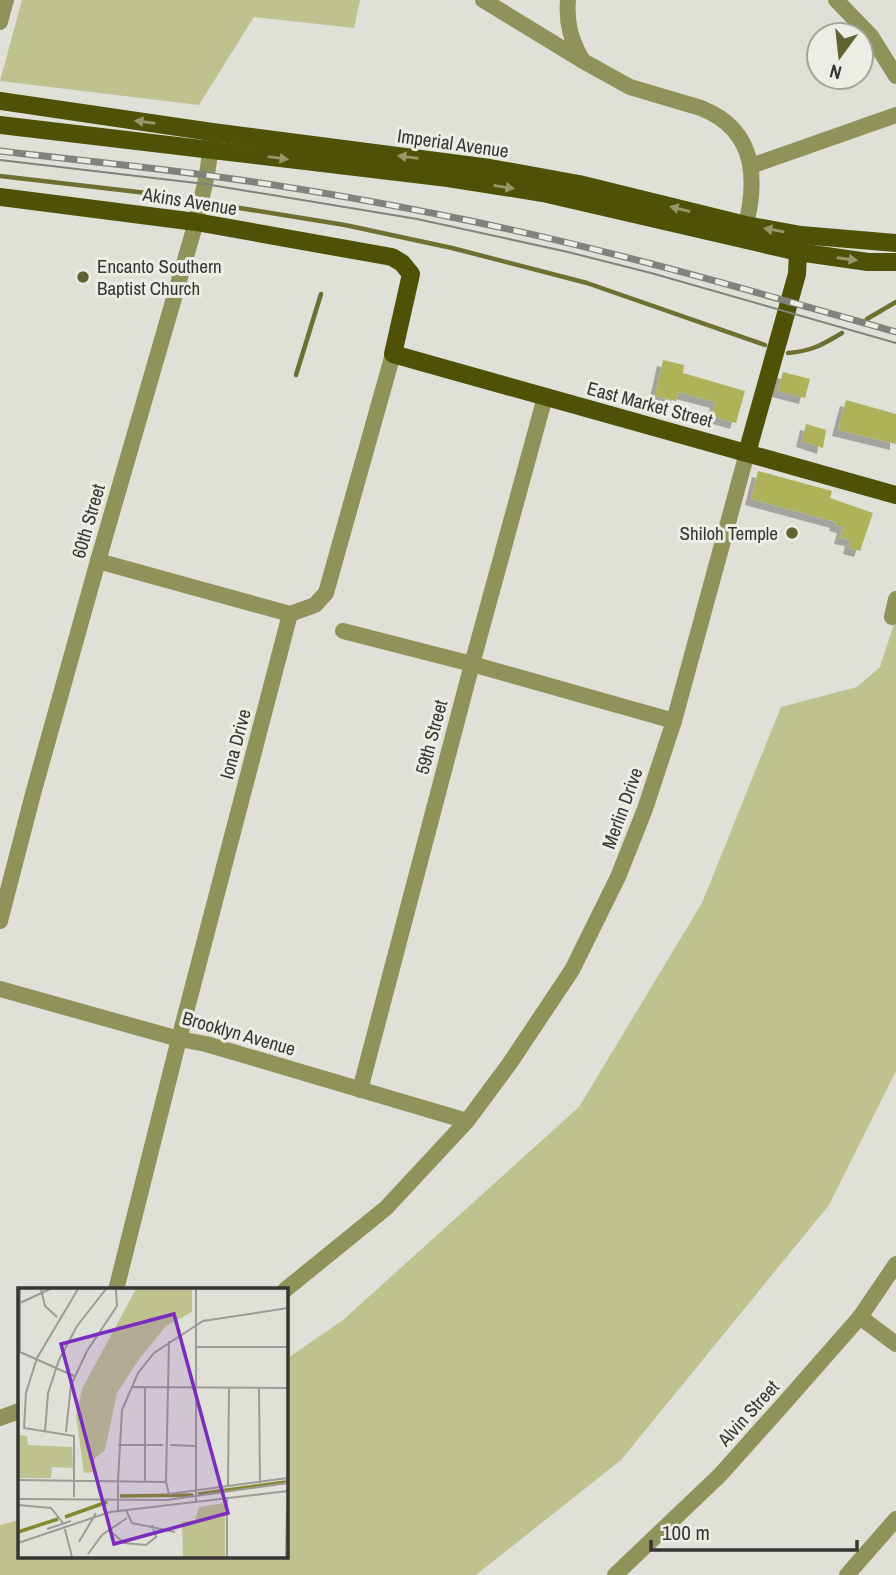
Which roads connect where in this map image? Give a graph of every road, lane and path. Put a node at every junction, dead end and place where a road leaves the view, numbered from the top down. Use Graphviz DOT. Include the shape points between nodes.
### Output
graph roads {
  1 [pos="6,0"];
  2 [pos="482,0"];
  3 [pos="568,0"];
  4 [pos="836,0"];
  5 [pos="0,22"];
  6 [pos="583,61"];
  7 [pos="896,76"];
  8 [pos="0,101"];
  9 [pos="896,115"];
  10 [pos="0,125"];
  11 [pos="211,141"];
  12 [pos="751,166"];
  13 [pos="0,197"];
  14 [pos="196,222"];
  15 [pos="744,232"];
  16 [pos="799,243"];
  17 [pos="896,243"];
  18 [pos="896,262"];
  19 [pos="393,354"];
  20 [pos="545,397"];
  21 [pos="747,453"];
  22 [pos="896,495"];
  23 [pos="98,561"];
  24 [pos="896,599"];
  25 [pos="290,614"];
  26 [pos="892,617"];
  27 [pos="343,631"];
  28 [pos="472,664"];
  29 [pos="674,721"];
  30 [pos="0,922"];
  31 [pos="0,989"];
  32 [pos="179,1039"];
  33 [pos="360,1090"];
  34 [pos="467,1121"];
  35 [pos="896,1264"];
  36 [pos="117,1288"];
  37 [pos="287,1288"];
  38 [pos="860,1317"];
  39 [pos="896,1344"];
  40 [pos="18,1411"];
  41 [pos="0,1418"];
  42 [pos="896,1518"];
  43 [pos="615,1575"];
  44 [pos="847,1575"];
  1 -- 5 [label="street"];
  2 -- 6 [label="street"];
  3 -- 6 [label="street" via="569,27"];
  4 -- 7 [label="street" via="870,36"];
  6 -- 12 [label="street" via="630,87 721,118 744,143"];
  11 -- 8 [label="main road, Imperial Avenue, one-way"];
  9 -- 12 [label="street"];
  10 -- 11 [label="main road, Imperial Avenue"];
  11 -- 14 [label="street, 60th Street"];
  11 -- 15 [label="main road, Imperial Avenue" via="543,193"];
  12 -- 15 [label="street"];
  13 -- 14 [label="main road, Akins Avenue"];
  14 -- 19 [label="main road, Akins Avenue" via="392,257 402,263 411,274"];
  14 -- 23 [label="street, 60th Street"];
  15 -- 16 [label="main road, Imperial Avenue"];
  16 -- 17 [label="main road, Imperial Avenue"];
  16 -- 18 [label="main road, Imperial Avenue, one-way" via="868,262"];
  16 -- 21 [label="main road, Merlin Drive" via="797,274"];
  19 -- 20 [label="main road, East Market Street"];
  19 -- 25 [label="street" via="326,593 315,605"];
  20 -- 21 [label="main road, East Market Street"];
  20 -- 28 [label="street, 59th Street"];
  21 -- 22 [label="main road, East Market Street"];
  21 -- 29 [label="street, Merlin Drive"];
  23 -- 25 [label="street"];
  23 -- 30 [label="street, 60th Street"];
  24 -- 26 [label="street"];
  25 -- 32 [label="street, Iona Drive"];
  27 -- 28 [label="street"];
  28 -- 29 [label="street"];
  28 -- 33 [label="street, 59th Street"];
  29 -- 34 [label="street, Merlin Drive" via="618,877 572,970"];
  31 -- 32 [label="street, Brooklyn Avenue"];
  32 -- 33 [label="street, Brooklyn Avenue"];
  32 -- 36 [label="street, Iona Drive"];
  33 -- 34 [label="street, Brooklyn Avenue"];
  34 -- 37 [label="street, Merlin Drive" via="386,1208"];
  35 -- 38 [label="street, Alvin Street"];
  38 -- 39 [label="street"];
  38 -- 43 [label="street, Alvin Street" via="720,1475"];
  40 -- 41 [label="street"];
  42 -- 44 [label="street"];
}
